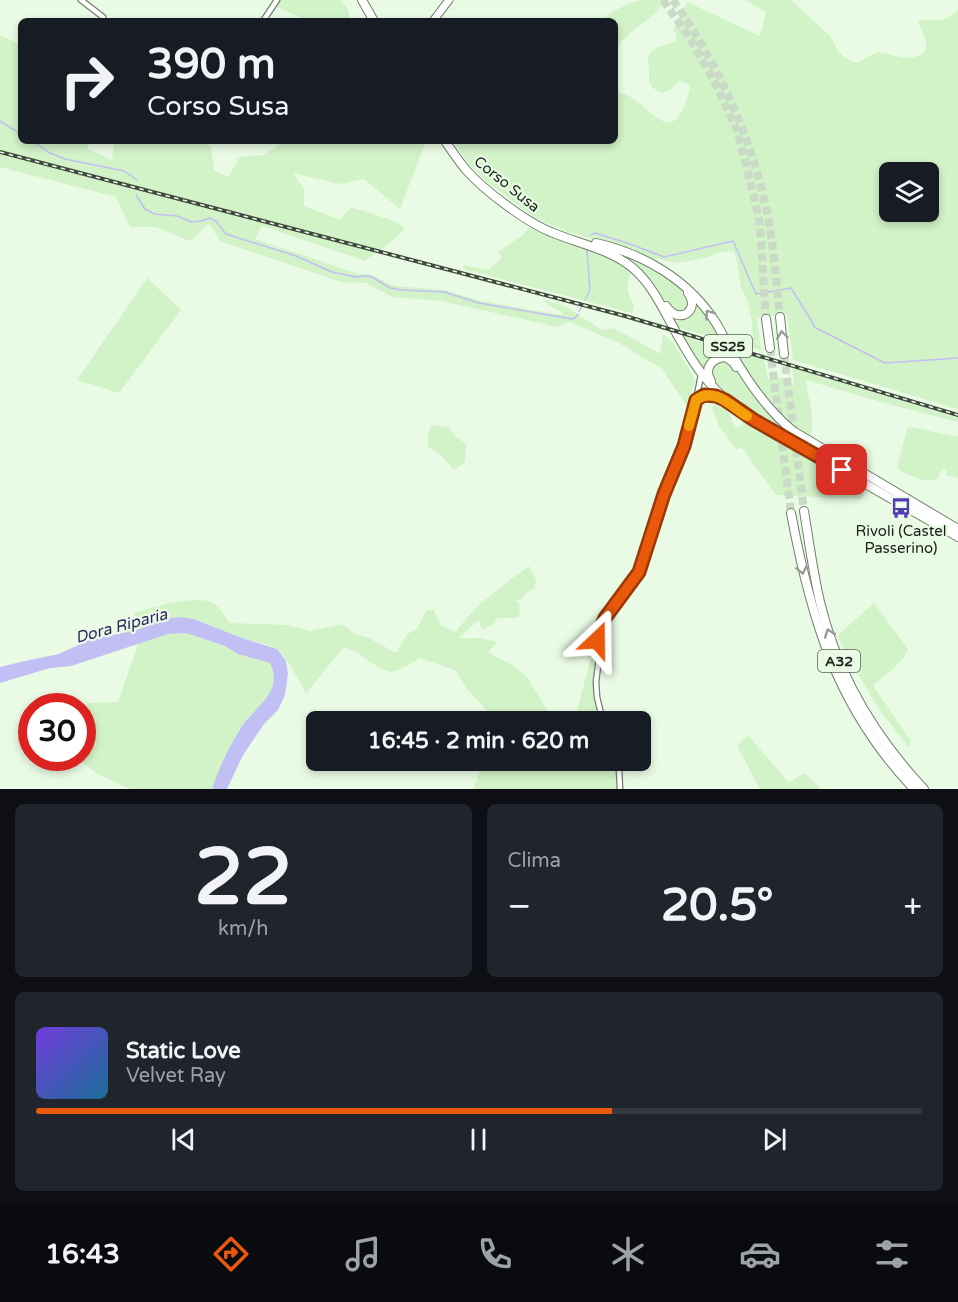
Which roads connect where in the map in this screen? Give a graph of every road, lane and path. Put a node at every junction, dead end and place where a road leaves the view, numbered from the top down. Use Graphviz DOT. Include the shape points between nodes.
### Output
graph roads {
  1 [pos="81,0"];
  2 [pos="277,0"];
  3 [pos="362,0"];
  4 [pos="449,0"];
  5 [pos="103,16"];
  6 [pos="265,18"];
  7 [pos="372,18"];
  8 [pos="435,18"];
  9 [pos="447,144"];
  10 [pos="562,236"];
  11 [pos="666,272"];
  12 [pos="645,280"];
  13 [pos="780,317"];
  14 [pos="766,319"];
  15 [pos="770,348"];
  16 [pos="784,354"];
  17 [pos="701,375"];
  18 [pos="755,391"];
  19 [pos="696,400"];
  20 [pos="725,400"];
  21 [pos="804,511"];
  22 [pos="791,513"];
  23 [pos="958,529"];
  24 [pos="958,537"];
  25 [pos="600,711"];
  26 [pos="619,771"];
  27 [pos="620,789"];
  28 [pos="914,789"];
  29 [pos="924,789"];
  1 -- 5 [label="street"];
  2 -- 6 [label="street"];
  3 -- 7 [label="main road"];
  4 -- 8 [label="street"];
  9 -- 10 [label="main road, Corso Susa / SS25" via="467,172 484,187 529,220"];
  10 -- 11 [label="main road, Corso Susa / SS25" via="623,251"];
  10 -- 12 [label="main road, Corso Susa / SS25" via="618,258"];
  11 -- 12 [label="main road" via="691,297 692,306 685,314 677,316 670,312 656,289"];
  18 -- 11 [label="main road, Corso Susa / SS25, one-way" via="708,312"];
  12 -- 17 [label="main road, Corso Susa / SS25"];
  16 -- 13 [label="highway, one-way"];
  14 -- 15 [label="highway"];
  17 -- 19 [label="street"];
  17 -- 20 [label="main road, Corso Susa / SS25"];
  18 -- 20 [label="main road" via="734,363 726,357 718,358 709,365 708,374"];
  18 -- 23 [label="main road, Corso Susa / SS25" via="784,424 805,439"];
  19 -- 20 [label="street" via="704,395"];
  19 -- 25 [label="street" via="684,446 639,572 599,632 596,689"];
  20 -- 24 [label="main road, Corso Susa / SS25"];
  29 -- 21 [label="highway, A32, one-way" via="876,730 840,664 820,601"];
  22 -- 28 [label="highway, A32, one-way" via="810,601 834,669 872,738"];
  26 -- 27 [label="street"];
}
